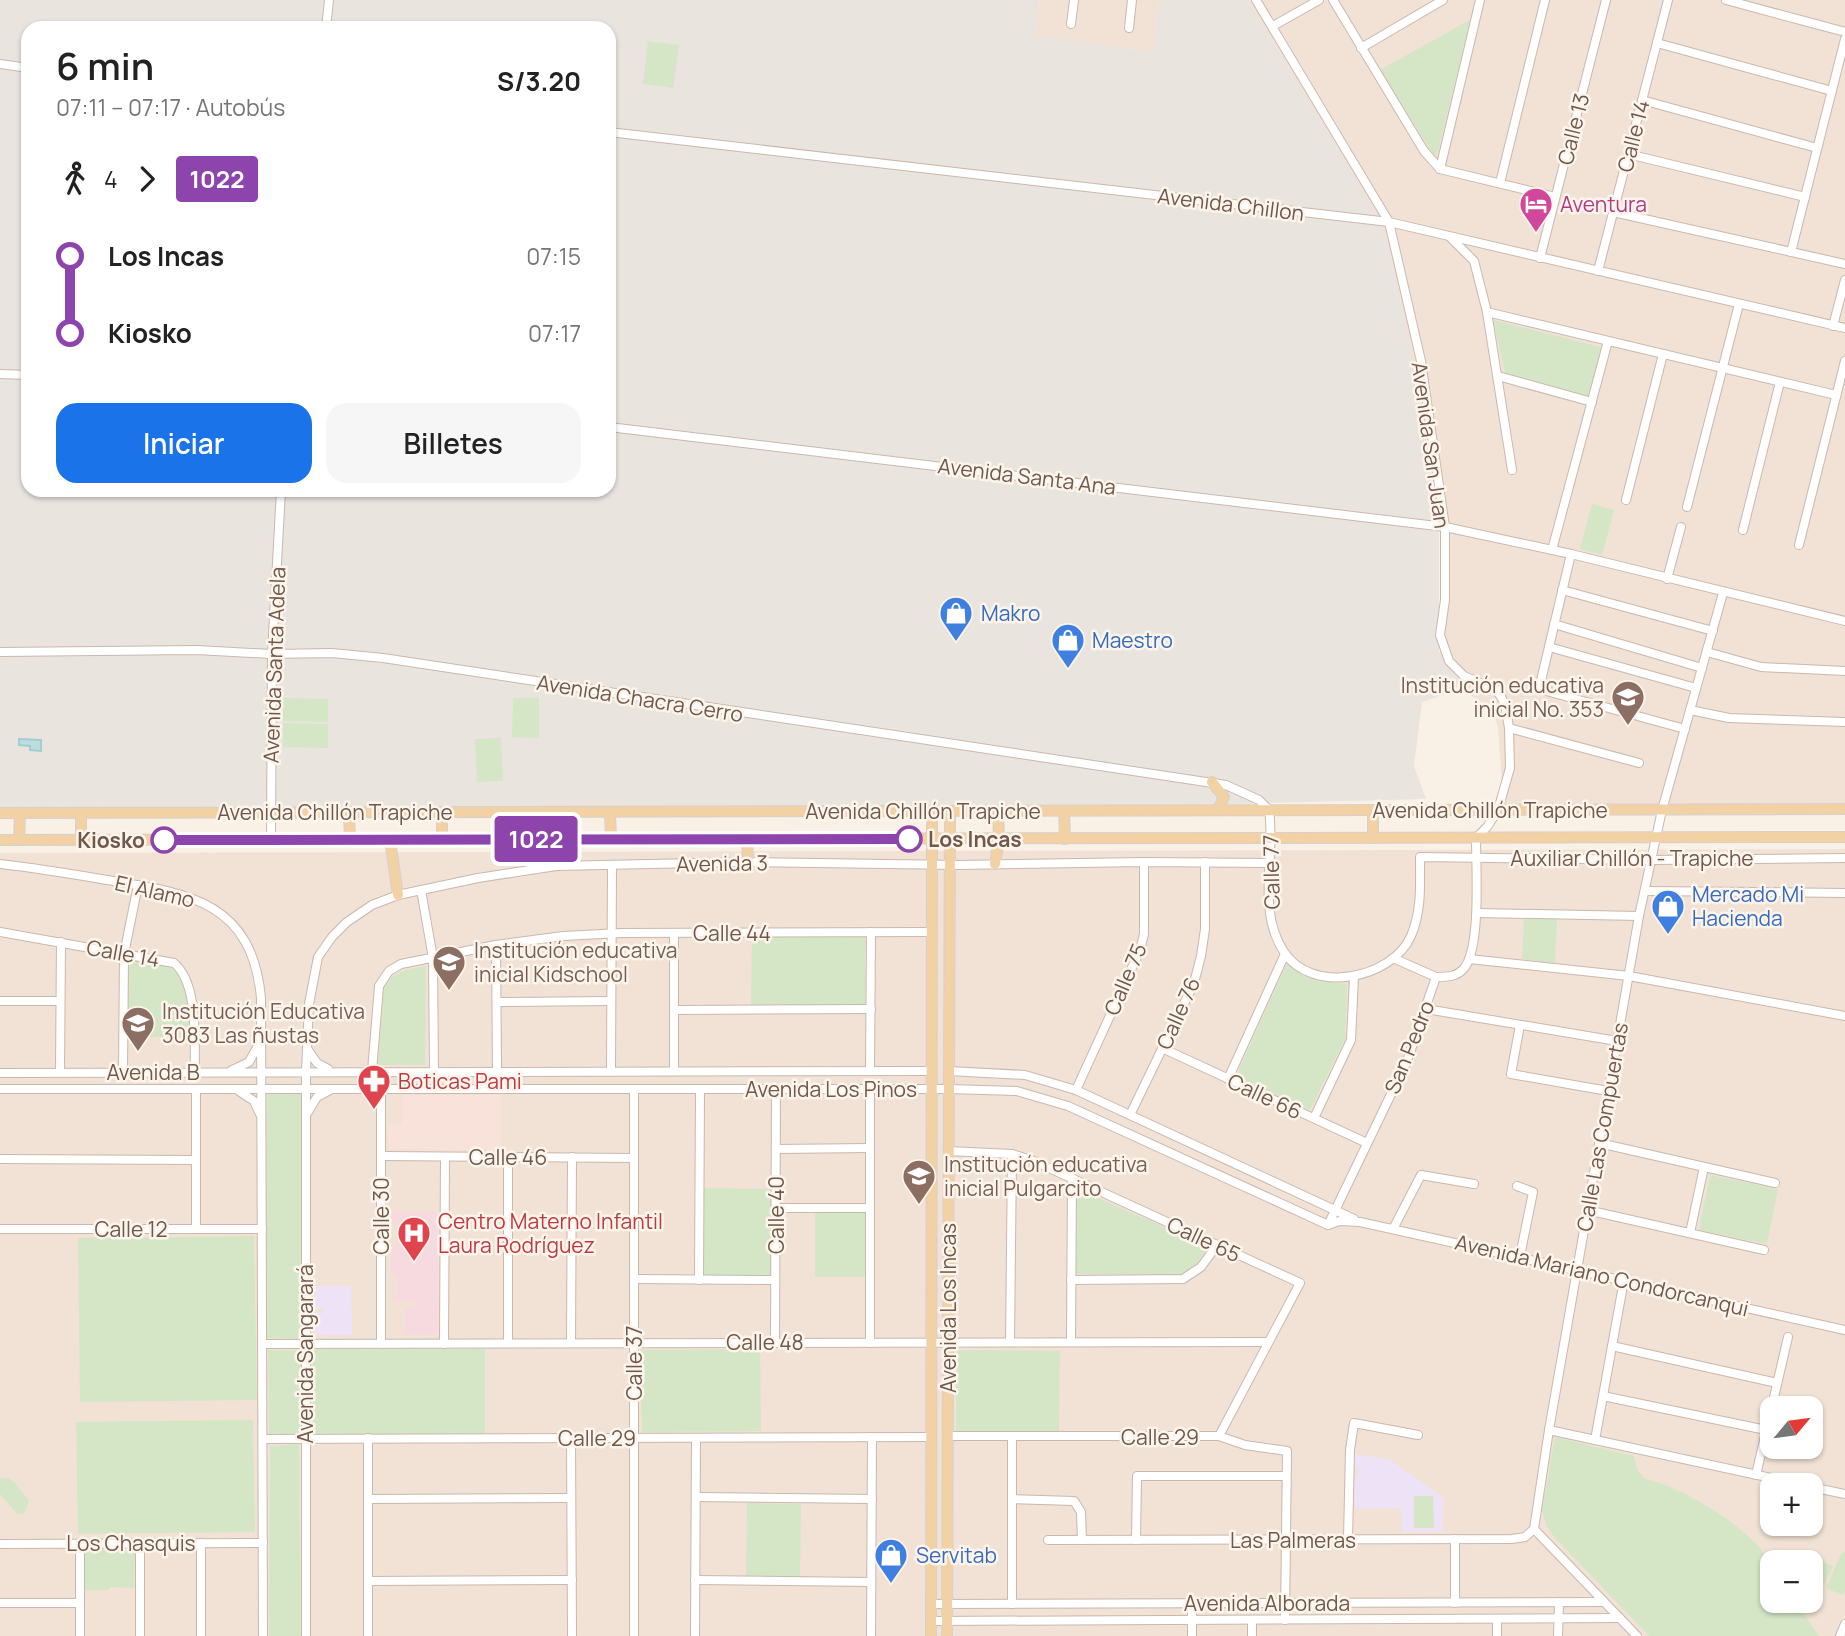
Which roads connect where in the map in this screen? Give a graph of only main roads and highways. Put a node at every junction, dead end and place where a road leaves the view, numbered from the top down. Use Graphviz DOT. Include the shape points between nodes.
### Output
graph roads {
  1 [pos="1212,782"];
  2 [pos="1845,809"];
  3 [pos="1218,810"];
  4 [pos="1373,810"];
  5 [pos="932,811"];
  6 [pos="950,811"];
  7 [pos="998,811"];
  8 [pos="1064,811"];
  9 [pos="349,812"];
  10 [pos="442,812"];
  11 [pos="610,812"];
  12 [pos="0,813"];
  13 [pos="20,813"];
  14 [pos="81,813"];
  15 [pos="1845,837"];
  16 [pos="1373,838"];
  17 [pos="611,839"];
  18 [pos="747,839"];
  19 [pos="932,839"];
  20 [pos="949,839"];
  21 [pos="999,839"];
  22 [pos="1065,839"];
  23 [pos="0,840"];
  24 [pos="19,840"];
  25 [pos="81,840"];
  26 [pos="350,840"];
  27 [pos="390,840"];
  28 [pos="442,840"];
  29 [pos="748,862"];
  30 [pos="995,864"];
  31 [pos="398,895"];
  32 [pos="931,1391"];
  33 [pos="948,1391"];
  34 [pos="931,1636"];
  35 [pos="947,1636"];
  1 -- 3 [label="main road" via="1224,797"];
  2 -- 4 [label="main road, Avenida Chillón Trapiche"];
  3 -- 4 [label="main road, Avenida Chillón Trapiche"];
  3 -- 8 [label="main road, Avenida Chillón Trapiche"];
  4 -- 16 [label="main road"];
  5 -- 6 [label="main road, Avenida Chillón Trapiche"];
  5 -- 11 [label="main road, Avenida Chillón Trapiche"];
  5 -- 19 [label="main road, Avenida Los Incas"];
  6 -- 7 [label="main road, Avenida Chillón Trapiche"];
  6 -- 20 [label="main road, Avenida Los Incas"];
  7 -- 8 [label="main road, Avenida Chillón Trapiche"];
  7 -- 21 [label="main road"];
  8 -- 22 [label="main road"];
  9 -- 10 [label="main road, Avenida Chillón Trapiche"];
  9 -- 14 [label="main road, Avenida Chillón Trapiche"];
  9 -- 26 [label="main road"];
  10 -- 11 [label="main road, Avenida Chillón Trapiche"];
  10 -- 28 [label="main road"];
  11 -- 17 [label="main road"];
  12 -- 13 [label="main road, Avenida Chillón Trapiche"];
  13 -- 14 [label="main road, Avenida Chillón Trapiche"];
  13 -- 24 [label="main road"];
  14 -- 25 [label="main road"];
  15 -- 16 [label="main road, Avenida Chillón Trapiche"];
  16 -- 22 [label="main road, Avenida Chillón Trapiche"];
  17 -- 18 [label="main road, Avenida Chillón Trapiche"];
  17 -- 28 [label="main road, Avenida Chillón Trapiche"];
  18 -- 19 [label="main road, Avenida Chillón Trapiche"];
  18 -- 29 [label="main road"];
  19 -- 20 [label="main road, Avenida Chillón Trapiche"];
  19 -- 32 [label="main road, Avenida Los Incas"];
  20 -- 21 [label="main road, Avenida Chillón Trapiche"];
  20 -- 33 [label="main road, Avenida Los Incas"];
  21 -- 22 [label="main road, Avenida Chillón Trapiche"];
  21 -- 30 [label="main road"];
  23 -- 24 [label="main road, Avenida Chillón Trapiche"];
  24 -- 25 [label="main road, Avenida Chillón Trapiche"];
  25 -- 26 [label="main road, Avenida Chillón Trapiche"];
  26 -- 27 [label="main road, Avenida Chillón Trapiche"];
  27 -- 28 [label="main road, Avenida Chillón Trapiche"];
  27 -- 31 [label="main road"];
  32 -- 33 [label="main road"];
  32 -- 34 [label="main road, Avenida Los Incas"];
  33 -- 35 [label="main road, Avenida Los Incas"];
}
